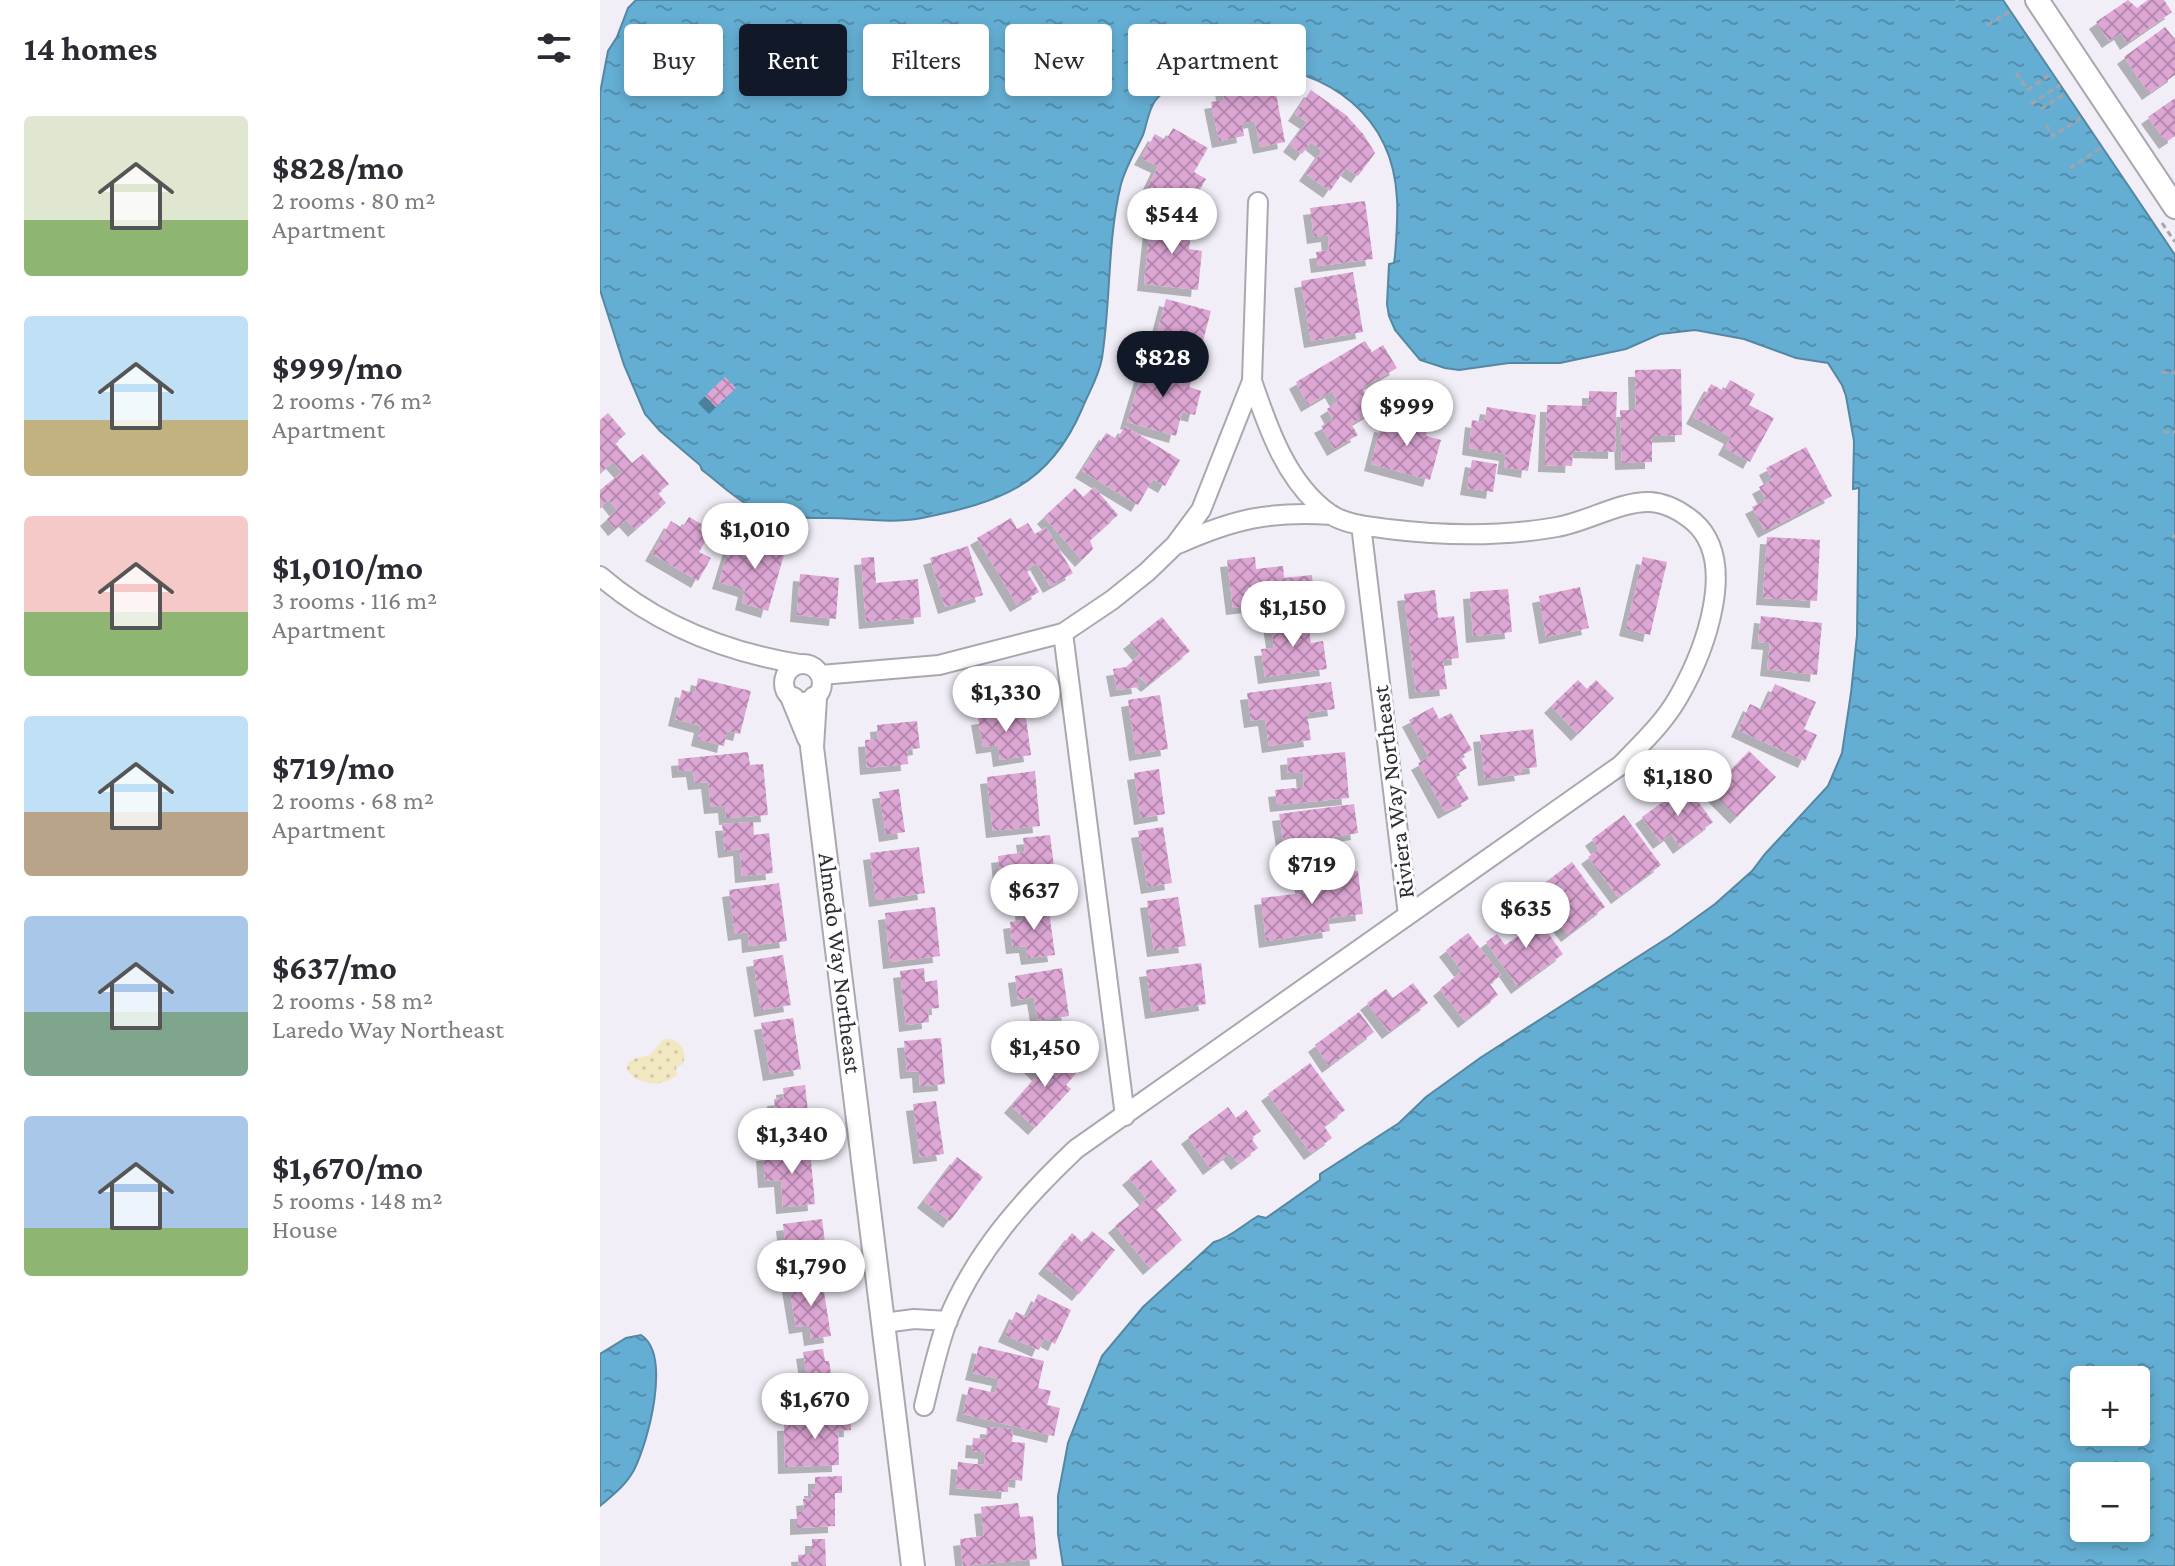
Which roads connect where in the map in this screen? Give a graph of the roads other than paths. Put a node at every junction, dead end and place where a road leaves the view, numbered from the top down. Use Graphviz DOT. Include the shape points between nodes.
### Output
graph roads {
  1 [pos="2037,0"];
  2 [pos="2172,195"];
  3 [pos="1258,202"];
  4 [pos="1252,381"];
  5 [pos="1332,515"];
  6 [pos="1361,525"];
  7 [pos="1175,545"];
  8 [pos="600,576"];
  9 [pos="1063,633"];
  10 [pos="754,656"];
  11 [pos="799,664"];
  12 [pos="821,675"];
  13 [pos="797,692"];
  14 [pos="1408,915"];
  15 [pos="1125,1116"];
  16 [pos="948,1321"];
  17 [pos="884,1323"];
  18 [pos="924,1406"];
  19 [pos="913,1566"];
  1 -- 2 [label="street"];
  3 -- 4 [label="street"];
  4 -- 5 [label="street" via="1290,469"];
  4 -- 7 [label="street" via="1201,510"];
  5 -- 6 [label="street"];
  5 -- 7 [label="street" via="1246,518"];
  6 -- 14 [label="street, Riviera Way Northeast"];
  6 -- 14 [label="street" via="1435,534 1521,533 1649,502 1669,506 1703,530 1715,565 1708,627 1679,698 1660,726 1621,765"];
  7 -- 9 [label="street" via="1112,600"];
  8 -- 10 [label="street" via="671,625"];
  9 -- 12 [label="street" via="939,665"];
  9 -- 15 [label="street"];
  10 -- 11 [label="street"];
  10 -- 13 [label="street"];
  11 -- 12 [label="street" via="812,665"];
  11 -- 13 [label="street" via="789,670"];
  12 -- 13 [label="street" via="822,687"];
  13 -- 17 [label="street, Almedo Way Northeast" via="812,747"];
  14 -- 15 [label="street"];
  15 -- 16 [label="street" via="1076,1149 1024,1200 992,1240"];
  16 -- 17 [label="street"];
  16 -- 18 [label="street"];
  17 -- 19 [label="street, Almedo Way Northeast"];
}
